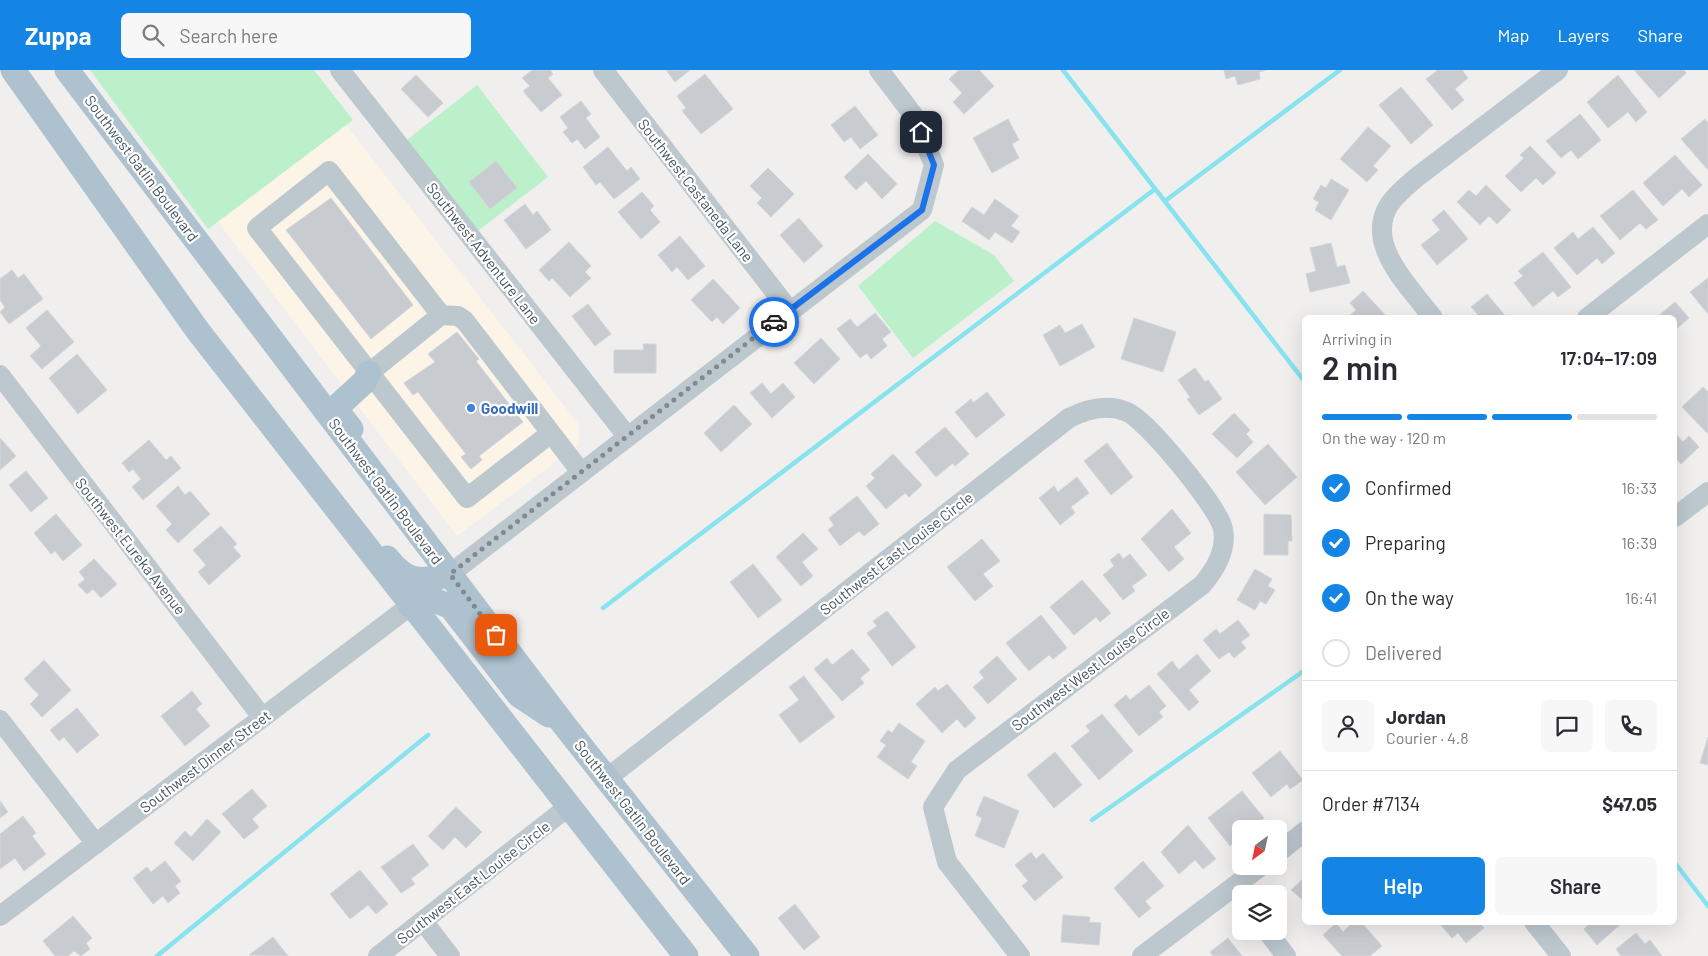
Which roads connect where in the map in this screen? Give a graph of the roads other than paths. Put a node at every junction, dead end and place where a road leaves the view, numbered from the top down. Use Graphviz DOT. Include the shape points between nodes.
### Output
graph roads {
  1 [pos="13,70"];
  2 [pos="67,70"];
  3 [pos="340,70"];
  4 [pos="603,70"];
  5 [pos="879,70"];
  6 [pos="1558,70"];
  7 [pos="1708,224"];
  8 [pos="789,310"];
  9 [pos="441,315"];
  10 [pos="1431,315"];
  11 [pos="1591,315"];
  12 [pos="369,373"];
  13 [pos="0,375"];
  14 [pos="310,390"];
  15 [pos="551,433"];
  16 [pos="627,436"];
  17 [pos="305,469"];
  18 [pos="581,472"];
  19 [pos="1188,474"];
  20 [pos="1708,492"];
  21 [pos="1677,515"];
  22 [pos="420,535"];
  23 [pos="450,574"];
  24 [pos="410,606"];
  25 [pos="262,717"];
  26 [pos="0,720"];
  27 [pos="565,726"];
  28 [pos="606,779"];
  29 [pos="568,807"];
  30 [pos="1302,833"];
  31 [pos="96,844"];
  32 [pos="1288,845"];
  33 [pos="1253,875"];
  34 [pos="1244,885"];
  35 [pos="1232,896"];
  36 [pos="0,916"];
  37 [pos="424,921"];
  38 [pos="1536,925"];
  39 [pos="1274,940"];
  40 [pos="378,956"];
  41 [pos="450,956"];
  42 [pos="686,956"];
  43 [pos="747,956"];
  44 [pos="1020,956"];
  45 [pos="1142,956"];
  46 [pos="1286,956"];
  47 [pos="1561,956"];
  1 -- 17 [label="main road" via="198,331"];
  2 -- 14 [label="main road, Southwest Gatlin Boulevard"];
  3 -- 16 [label="street, Southwest Adventure Lane"];
  4 -- 8 [label="street, Southwest Castaneda Lane"];
  5 -- 8 [label="street" via="914,116 934,165 922,210"];
  6 -- 10 [label="street" via="1417,177 1388,206 1382,227 1387,253 1393,266"];
  7 -- 11 [label="street"];
  8 -- 16 [label="street"];
  9 -- 12 [label="street"];
  9 -- 12 [label="street" via="329,171 258,228"];
  9 -- 15 [label="street" via="458,316 476,334"];
  12 -- 14 [label="main road" via="355,374 329,392"];
  12 -- 15 [label="street" via="467,498"];
  12 -- 22 [label="main road" via="364,382 341,402 337,411 405,501"];
  13 -- 25 [label="street, Southwest Eureka Avenue"];
  14 -- 22 [label="main road, Southwest Gatlin Boulevard"];
  15 -- 18 [label="street"];
  16 -- 18 [label="street"];
  17 -- 23 [label="main road" via="331,486 400,573 421,580"];
  17 -- 24 [label="main road"];
  18 -- 23 [label="street"];
  19 -- 28 [label="street, Southwest East Louise Circle" via="1136,416 1112,408 1084,410 1069,418"];
  19 -- 44 [label="street, Southwest West Louise Circle" via="1223,528 1221,554 1216,566 1202,584 957,770 933,807 947,862"];
  20 -- 21 [label="street"];
  22 -- 23 [label="main road, Southwest Gatlin Boulevard"];
  23 -- 27 [label="main road, Southwest Gatlin Boulevard"];
  24 -- 25 [label="street, Southwest Dinner Street"];
  24 -- 27 [label="main road" via="434,600 451,607 520,696"];
  24 -- 29 [label="main road"];
  25 -- 31 [label="street, Southwest Dinner Street"];
  26 -- 31 [label="street"];
  27 -- 28 [label="main road, Southwest Gatlin Boulevard"];
  28 -- 43 [label="main road, Southwest Gatlin Boulevard"];
  29 -- 37 [label="street, Southwest East Louise Circle"];
  29 -- 42 [label="main road"];
  30 -- 32 [label="street"];
  31 -- 36 [label="street, Southwest Dinner Street"];
  33 -- 34 [label="street"];
  35 -- 45 [label="street"];
  37 -- 40 [label="street, Southwest East Louise Circle"];
  37 -- 41 [label="street"];
  38 -- 47 [label="street"];
  39 -- 46 [label="street"];
}
